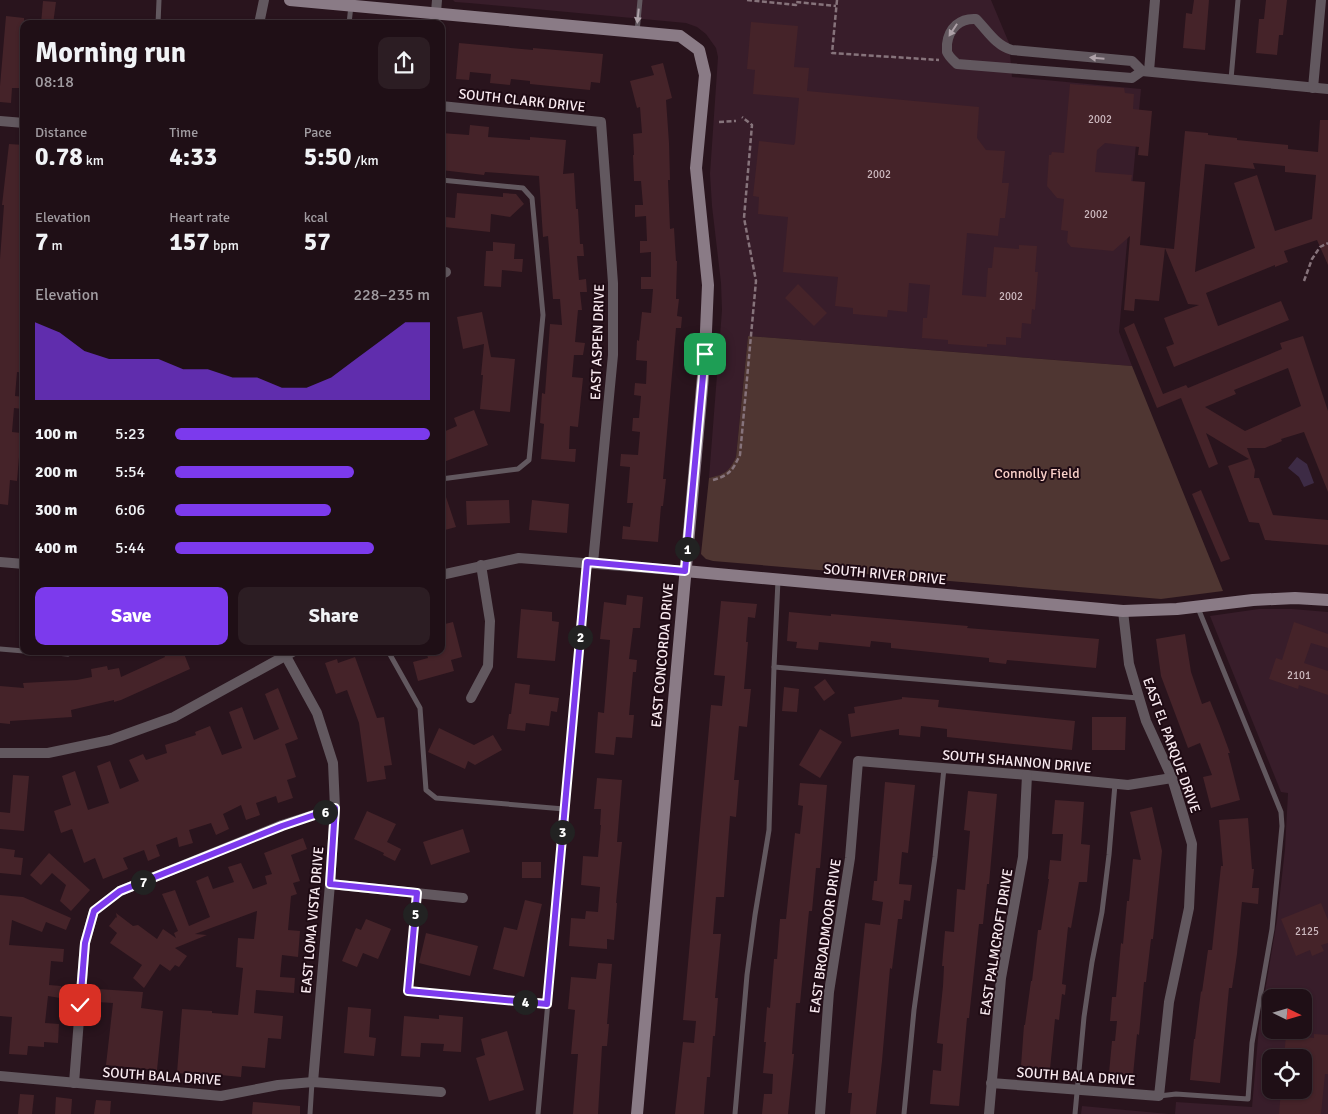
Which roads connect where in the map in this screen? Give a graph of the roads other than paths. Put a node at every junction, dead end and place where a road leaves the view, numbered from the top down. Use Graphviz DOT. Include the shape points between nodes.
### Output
graph roads {
  1 [pos="160,0"];
  2 [pos="264,0"];
  3 [pos="290,0"];
  4 [pos="437,0"];
  5 [pos="640,0"];
  6 [pos="1155,0"];
  7 [pos="1238,0"];
  8 [pos="1321,0"];
  9 [pos="351,3"];
  10 [pos="435,18"];
  11 [pos="158,20"];
  12 [pos="260,20"];
  13 [pos="349,20"];
  14 [pos="637,32"];
  15 [pos="1146,71"];
  16 [pos="1231,80"];
  17 [pos="1313,88"];
  18 [pos="1328,89"];
  19 [pos="445,106"];
  20 [pos="0,121"];
  21 [pos="601,122"];
  22 [pos="20,123"];
  23 [pos="445,180"];
  24 [pos="445,478"];
  25 [pos="0,562"];
  26 [pos="590,563"];
  27 [pos="20,564"];
  28 [pos="481,565"];
  29 [pos="685,571"];
  30 [pos="445,574"];
  31 [pos="778,579"];
  32 [pos="1328,600"];
  33 [pos="1198,607"];
  34 [pos="1122,611"];
  35 [pos="0,649"];
  36 [pos="20,651"];
  37 [pos="284,655"];
  38 [pos="289,655"];
  39 [pos="390,655"];
  40 [pos="774,667"];
  41 [pos="471,698"];
  42 [pos="1139,698"];
  43 [pos="0,753"];
  44 [pos="858,761"];
  45 [pos="944,768"];
  46 [pos="1027,775"];
  47 [pos="1172,778"];
  48 [pos="1115,784"];
  49 [pos="335,808"];
  50 [pos="564,808"];
  51 [pos="330,884"];
  52 [pos="417,893"];
  53 [pos="463,898"];
  54 [pos="547,1004"];
  55 [pos="0,1076"];
  56 [pos="312,1082"];
  57 [pos="74,1083"];
  58 [pos="991,1083"];
  59 [pos="1076,1090"];
  60 [pos="441,1092"];
  61 [pos="1160,1096"];
  62 [pos="310,1114"];
  63 [pos="538,1114"];
  64 [pos="637,1114"];
  65 [pos="735,1114"];
  66 [pos="820,1114"];
  67 [pos="904,1114"];
  68 [pos="989,1114"];
  69 [pos="1075,1114"];
  1 -- 11 [label="lane"];
  2 -- 12 [label="street"];
  3 -- 9 [label="street"];
  4 -- 10 [label="street"];
  5 -- 14 [label="lane, one-way"];
  6 -- 15 [label="street"];
  7 -- 16 [label="lane"];
  8 -- 17 [label="street"];
  9 -- 10 [label="street"];
  9 -- 13 [label="lane"];
  10 -- 14 [label="street"];
  14 -- 29 [label="street, EAST CONCORDA DRIVE" via="680,36 699,50 705,75 696,168 708,285 705,354"];
  15 -- 15 [label="street, one-way" via="1132,61 1005,48 976,19 970,18 959,22 948,40 947,51 957,64 1132,78"];
  15 -- 16 [label="street"];
  16 -- 17 [label="street"];
  17 -- 18 [label="street"];
  19 -- 21 [label="street, SOUTH CLARK DRIVE"];
  20 -- 22 [label="street"];
  21 -- 26 [label="street, EAST ASPEN DRIVE" via="613,283 613,355"];
  23 -- 24 [label="lane" via="523,188 532,198 543,315 529,460 518,469"];
  25 -- 27 [label="street"];
  26 -- 28 [label="street, SOUTH RIVER DRIVE" via="519,558"];
  26 -- 29 [label="street, SOUTH RIVER DRIVE"];
  26 -- 50 [label="lane"];
  28 -- 30 [label="street, SOUTH RIVER DRIVE"];
  28 -- 41 [label="street" via="490,621 488,666"];
  29 -- 31 [label="street, SOUTH RIVER DRIVE"];
  29 -- 64 [label="street, EAST CONCORDA DRIVE"];
  31 -- 34 [label="street, SOUTH RIVER DRIVE"];
  31 -- 40 [label="lane"];
  32 -- 33 [label="street, SOUTH RIVER DRIVE" via="1278,598"];
  33 -- 34 [label="street, SOUTH RIVER DRIVE"];
  33 -- 61 [label="lane" via="1281,812 1282,826 1272,929 1252,1043 1248,1099 1176,1094"];
  34 -- 42 [label="street, EAST EL PARQUE DRIVE" via="1129,664"];
  35 -- 36 [label="lane"];
  37 -- 43 [label="street" via="174,717 110,740 48,753"];
  38 -- 49 [label="street, EAST LOMA VISTA DRIVE" via="317,713 333,762"];
  39 -- 50 [label="lane" via="420,708 426,790 436,798"];
  40 -- 42 [label="lane"];
  40 -- 65 [label="lane" via="769,830 747,975"];
  42 -- 47 [label="street, EAST EL PARQUE DRIVE"];
  44 -- 45 [label="street, SOUTH SHANNON DRIVE"];
  44 -- 66 [label="street, EAST BROADMOOR DRIVE" via="850,858 829,992"];
  45 -- 46 [label="street, SOUTH SHANNON DRIVE"];
  45 -- 67 [label="lane"];
  46 -- 48 [label="street, SOUTH SHANNON DRIVE"];
  46 -- 58 [label="street, EAST PALMCROFT DRIVE" via="1023,857 1001,978"];
  47 -- 48 [label="street, SOUTH SHANNON DRIVE"];
  47 -- 61 [label="street, EAST EL PARQUE DRIVE" via="1192,844 1189,908 1169,1002"];
  48 -- 59 [label="lane" via="1110,855 1084,1017"];
  49 -- 51 [label="street, EAST LOMA VISTA DRIVE"];
  49 -- 57 [label="street" via="120,891 94,911 85,943"];
  50 -- 54 [label="lane"];
  51 -- 52 [label="street"];
  51 -- 56 [label="street, EAST LOMA VISTA DRIVE"];
  52 -- 53 [label="street"];
  52 -- 54 [label="lane" via="408,991"];
  54 -- 63 [label="lane"];
  55 -- 57 [label="street, SOUTH BALA DRIVE"];
  56 -- 57 [label="street, SOUTH BALA DRIVE" via="221,1096"];
  56 -- 60 [label="street, SOUTH BALA DRIVE"];
  56 -- 62 [label="lane"];
  58 -- 59 [label="street, SOUTH BALA DRIVE"];
  58 -- 68 [label="street, EAST PALMCROFT DRIVE"];
  59 -- 61 [label="street, SOUTH BALA DRIVE"];
  59 -- 69 [label="lane"];
}
